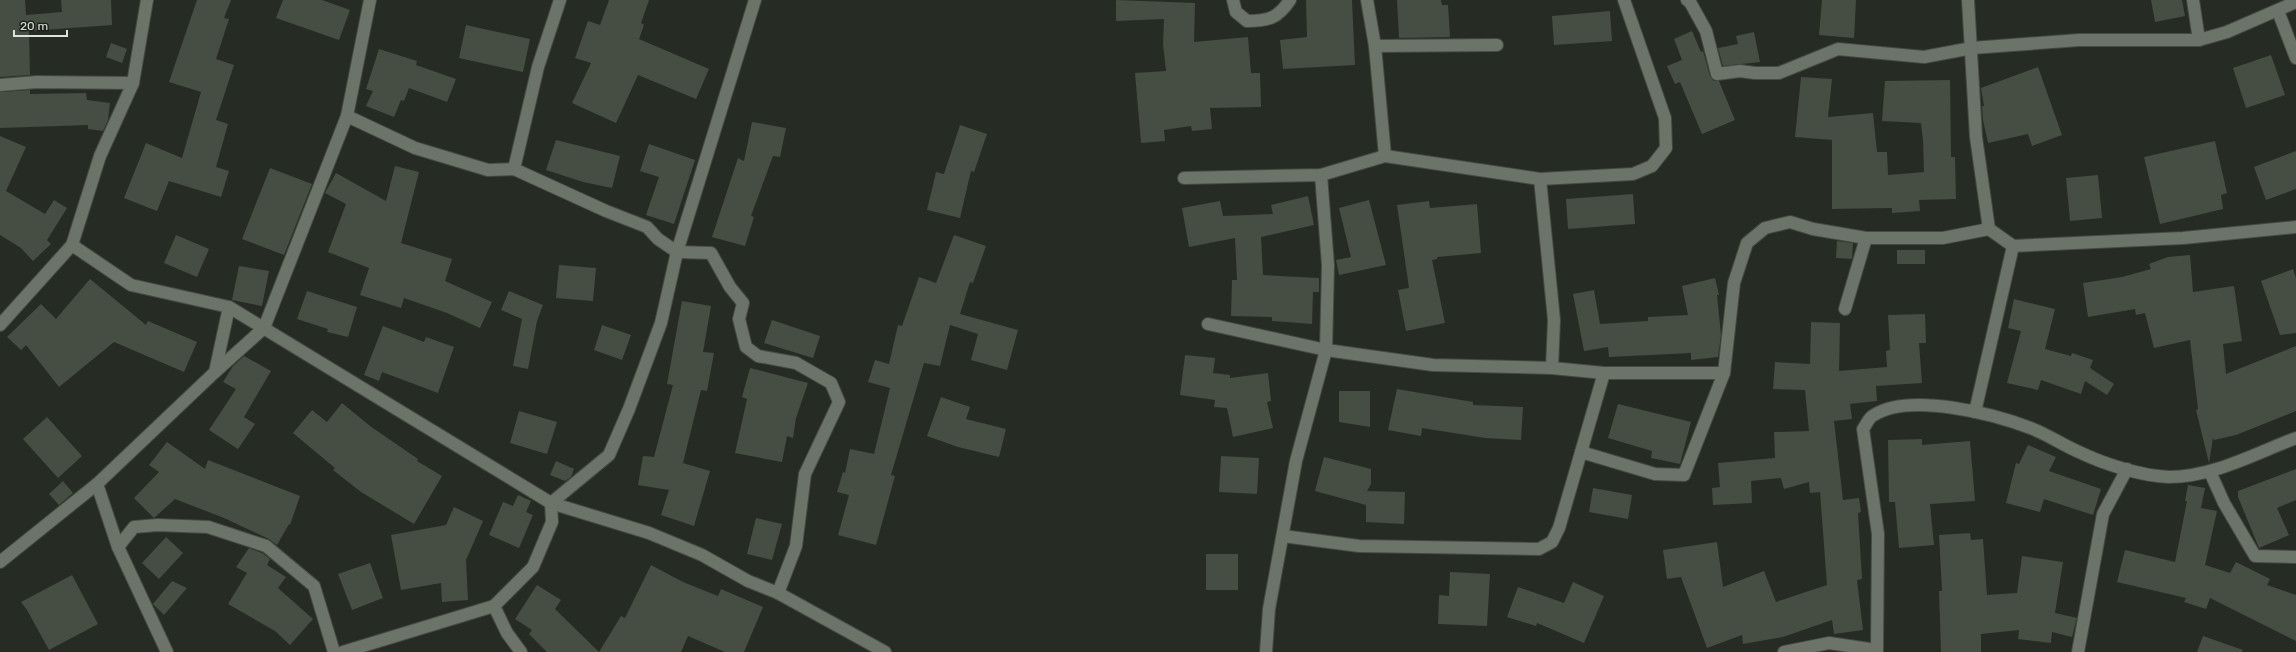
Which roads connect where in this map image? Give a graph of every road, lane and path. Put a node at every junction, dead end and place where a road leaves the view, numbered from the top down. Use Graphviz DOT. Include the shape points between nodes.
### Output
graph roads {
  1 [pos="147,0"];
  2 [pos="370,0"];
  3 [pos="560,0"];
  4 [pos="755,0"];
  5 [pos="1233,0"];
  6 [pos="1290,0"];
  7 [pos="1367,0"];
  8 [pos="1624,0"];
  9 [pos="1687,0"];
  10 [pos="1968,0"];
  11 [pos="2193,0"];
  12 [pos="2296,2"];
  13 [pos="2278,11"];
  14 [pos="2199,40"];
  15 [pos="1498,45"];
  16 [pos="1375,46"];
  17 [pos="1972,48"];
  18 [pos="2296,58"];
  19 [pos="133,83"];
  20 [pos="0,85"];
  21 [pos="347,116"];
  22 [pos="1385,156"];
  23 [pos="514,169"];
  24 [pos="1321,175"];
  25 [pos="1184,178"];
  26 [pos="1540,179"];
  27 [pos="2296,227"];
  28 [pos="1989,229"];
  29 [pos="1866,238"];
  30 [pos="72,245"];
  31 [pos="2013,246"];
  32 [pos="677,252"];
  33 [pos="229,307"];
  34 [pos="1846,308"];
  35 [pos="1208,324"];
  36 [pos="0,326"];
  37 [pos="264,328"];
  38 [pos="1326,350"];
  39 [pos="1552,368"];
  40 [pos="215,372"];
  41 [pos="1604,373"];
  42 [pos="1724,373"];
  43 [pos="1975,412"];
  44 [pos="2296,438"];
  45 [pos="1581,452"];
  46 [pos="2127,469"];
  47 [pos="2210,472"];
  48 [pos="97,484"];
  49 [pos="551,503"];
  50 [pos="1282,536"];
  51 [pos="118,547"];
  52 [pos="2296,558"];
  53 [pos="0,562"];
  54 [pos="778,594"];
  55 [pos="494,606"];
  56 [pos="1876,651"];
  57 [pos="167,652"];
  58 [pos="334,652"];
  59 [pos="343,652"];
  60 [pos="521,652"];
  61 [pos="885,652"];
  62 [pos="1266,652"];
  63 [pos="1784,652"];
  64 [pos="2078,652"];
  1 -- 19 [label="street"];
  2 -- 21 [label="street"];
  3 -- 23 [label="street" via="538,67"];
  4 -- 32 [label="street"];
  5 -- 6 [label="street" via="1236,12 1247,21 1265,21 1282,13"];
  7 -- 16 [label="street"];
  8 -- 26 [label="street" via="1665,118 1666,148 1652,166 1633,174"];
  9 -- 17 [label="street" via="1706,31 1717,74 1740,71 1779,73 1838,49 1924,57"];
  10 -- 17 [label="street"];
  11 -- 14 [label="street"];
  12 -- 13 [label="street"];
  13 -- 14 [label="street" via="2227,32"];
  13 -- 18 [label="street"];
  14 -- 17 [label="street" via="2079,40"];
  15 -- 16 [label="street"];
  16 -- 22 [label="street"];
  17 -- 28 [label="street" via="1976,137"];
  19 -- 20 [label="street" via="37,82"];
  19 -- 30 [label="street" via="100,156"];
  21 -- 23 [label="street" via="415,148 488,170"];
  21 -- 37 [label="street"];
  22 -- 24 [label="street"];
  22 -- 26 [label="street"];
  23 -- 32 [label="street" via="606,211 647,226 658,239"];
  24 -- 25 [label="street"];
  24 -- 38 [label="street" via="1328,265"];
  26 -- 39 [label="street" via="1554,320"];
  27 -- 31 [label="street" via="2183,238"];
  28 -- 29 [label="street" via="1943,238"];
  28 -- 31 [label="street"];
  29 -- 34 [label="street"];
  29 -- 42 [label="street" via="1812,229 1790,222 1765,228 1747,243 1734,283"];
  30 -- 33 [label="street" via="131,285"];
  30 -- 36 [label="street"];
  31 -- 43 [label="street"];
  32 -- 49 [label="street" via="661,323 609,455"];
  32 -- 54 [label="street" via="711,252 730,287 743,303 739,320 746,347 758,356 796,363 831,383 838,402 805,474 796,546"];
  33 -- 37 [label="street"];
  33 -- 40 [label="street"];
  35 -- 38 [label="street"];
  37 -- 40 [label="street"];
  37 -- 49 [label="street"];
  38 -- 39 [label="street" via="1433,365"];
  38 -- 50 [label="street" via="1296,461"];
  39 -- 41 [label="street"];
  40 -- 48 [label="street"];
  41 -- 42 [label="street"];
  41 -- 45 [label="street"];
  42 -- 45 [label="street" via="1684,475 1655,474"];
  43 -- 46 [label="street" via="2033,429 2080,453"];
  43 -- 56 [label="street" via="1913,404 1877,413 1863,429 1878,534"];
  44 -- 47 [label="street"];
  45 -- 50 [label="street" via="1559,528 1552,542 1539,549 1359,546"];
  46 -- 47 [label="street" via="2169,477"];
  46 -- 64 [label="street" via="2103,514"];
  47 -- 52 [label="street" via="2224,503 2255,556"];
  48 -- 51 [label="street"];
  48 -- 53 [label="street"];
  49 -- 54 [label="street" via="648,533 702,556"];
  49 -- 55 [label="street" via="552,522 533,567"];
  50 -- 62 [label="street" via="1269,609"];
  51 -- 57 [label="street"];
  51 -- 58 [label="street" via="134,527 158,525 208,527 266,546 314,586"];
  54 -- 61 [label="street"];
  55 -- 59 [label="street"];
  55 -- 60 [label="street"];
  56 -- 63 [label="street" via="1829,643"];
}
